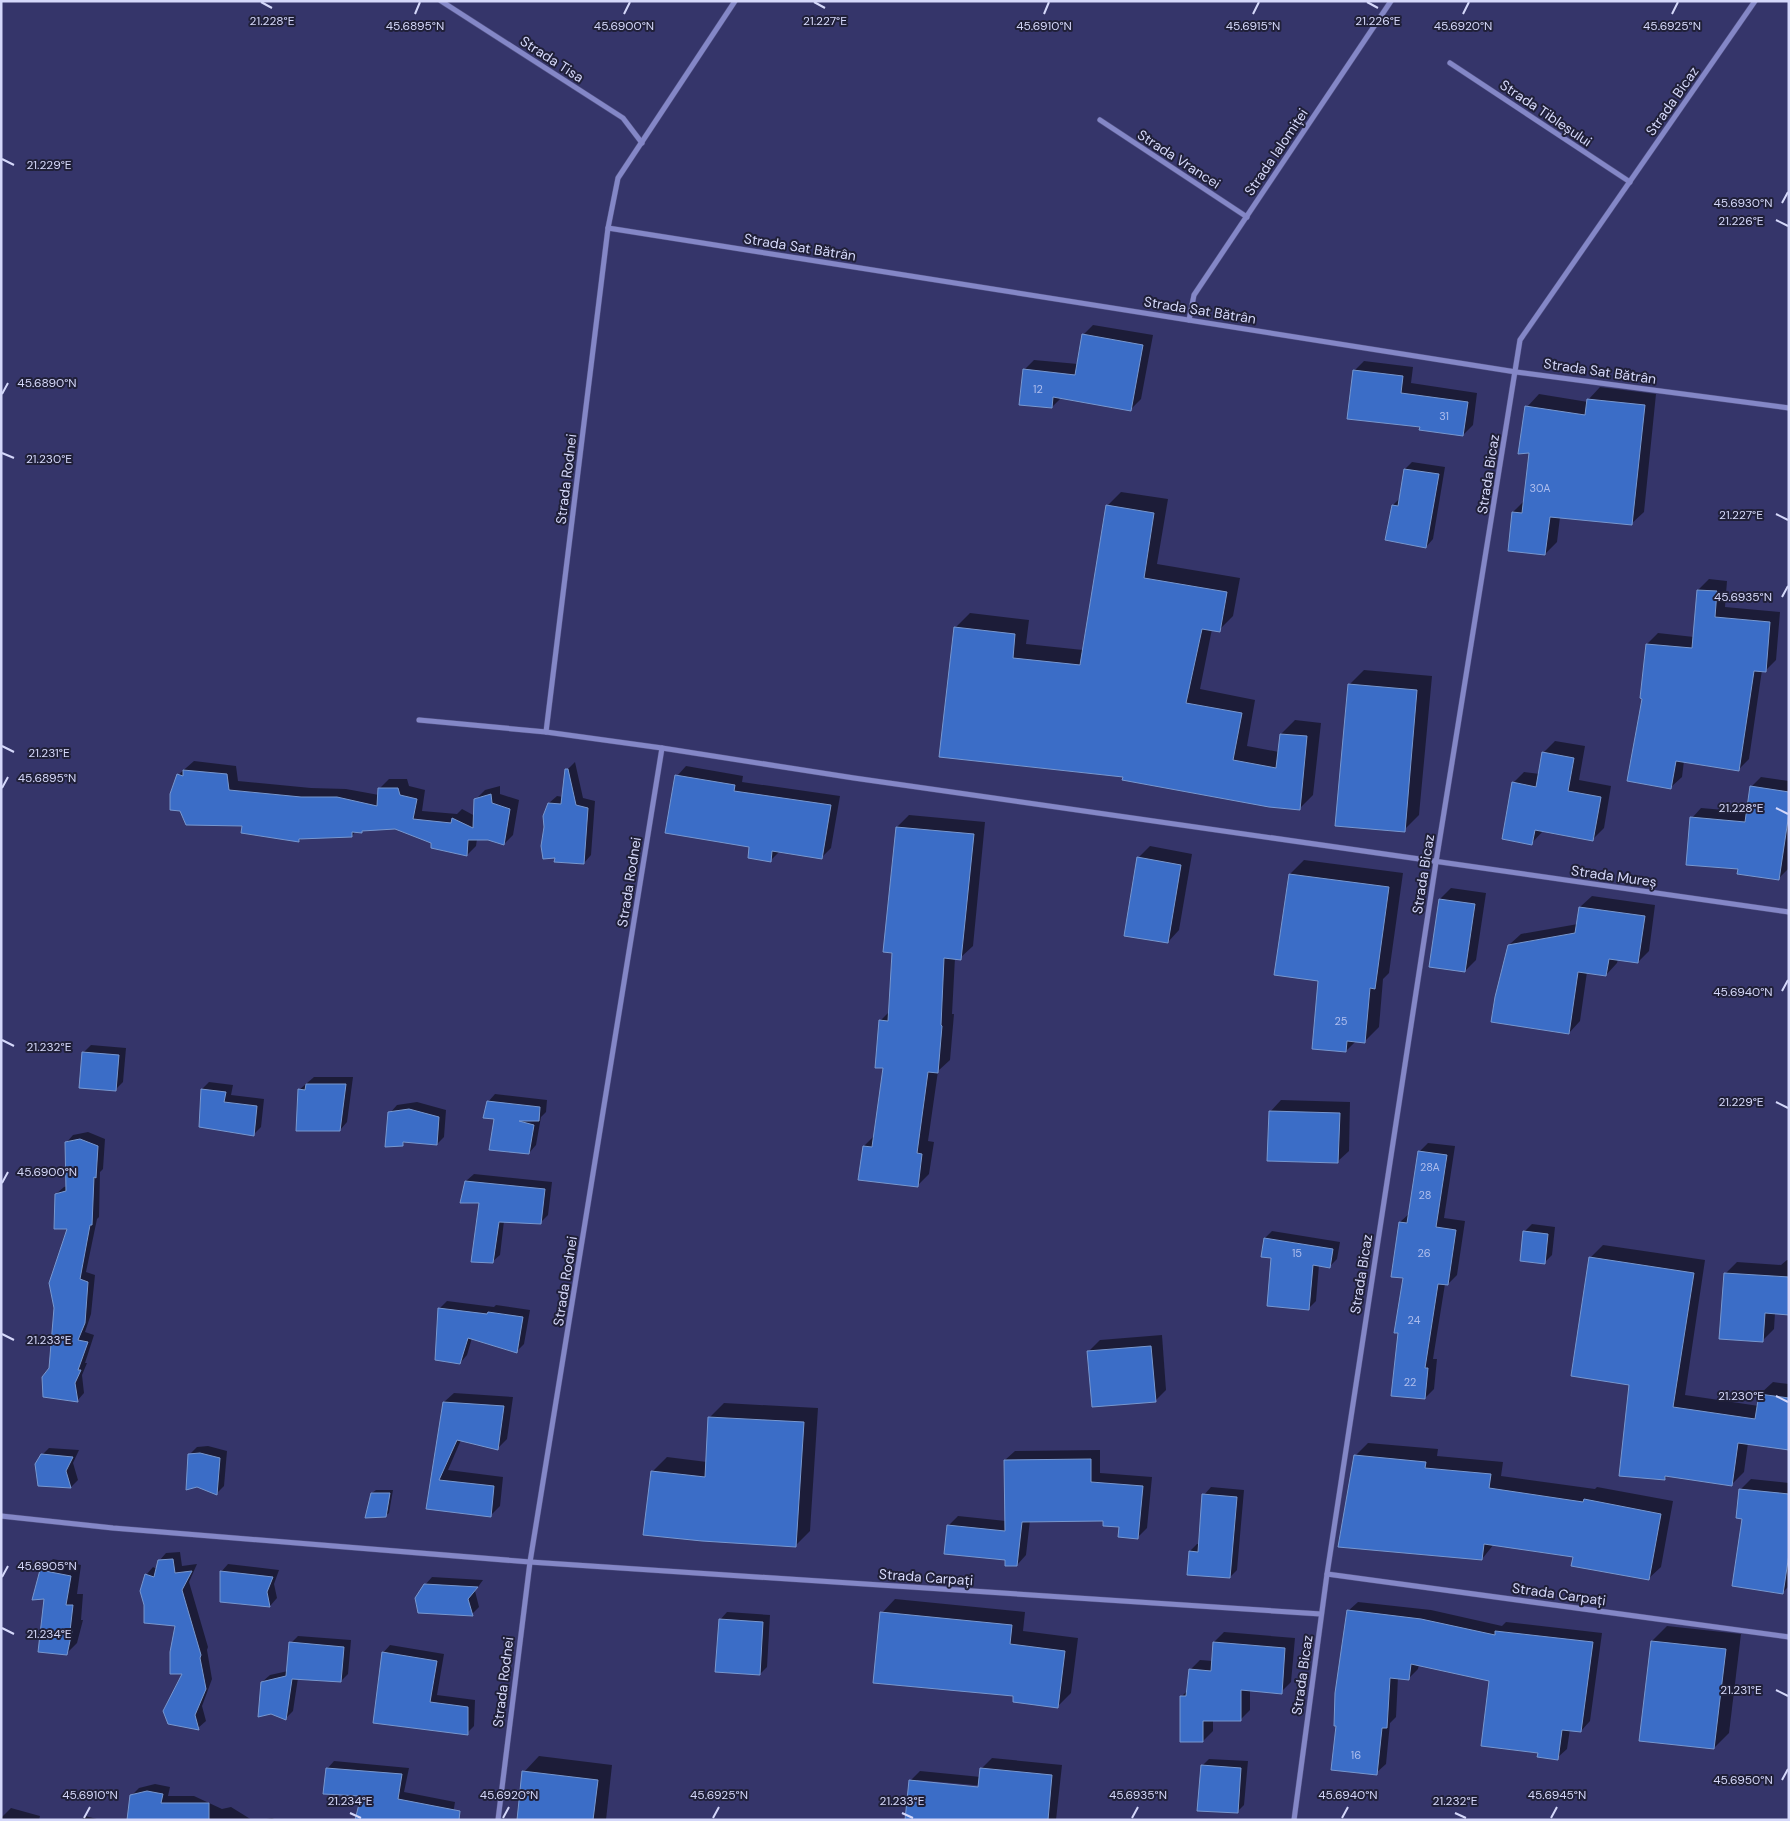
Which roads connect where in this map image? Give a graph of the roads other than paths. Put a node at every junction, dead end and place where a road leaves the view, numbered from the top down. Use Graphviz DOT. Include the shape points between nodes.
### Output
graph roads {
  1 [pos="441,1"];
  2 [pos="735,1"];
  3 [pos="1391,1"];
  4 [pos="1754,1"];
  5 [pos="1450,63"];
  6 [pos="1100,120"];
  7 [pos="642,143"];
  8 [pos="1630,182"];
  9 [pos="1247,217"];
  10 [pos="608,228"];
  11 [pos="1188,320"];
  12 [pos="1516,372"];
  13 [pos="1789,408"];
  14 [pos="419,720"];
  15 [pos="546,732"];
  16 [pos="662,748"];
  17 [pos="1436,862"];
  18 [pos="1789,912"];
  19 [pos="1,1516"];
  20 [pos="530,1562"];
  21 [pos="1327,1574"];
  22 [pos="1321,1614"];
  23 [pos="1789,1637"];
  24 [pos="498,1820"];
  25 [pos="1294,1820"];
  1 -- 7 [label="street, Strada Tisa" via="623,118"];
  2 -- 7 [label="street, Strada Rodnei"];
  3 -- 9 [label="street, Strada Ialomiței"];
  4 -- 8 [label="street, Strada Bicaz"];
  5 -- 8 [label="street, Strada Tibleșului"];
  6 -- 9 [label="street, Strada Vrancei"];
  7 -- 10 [label="street, Strada Rodnei" via="618,178"];
  8 -- 12 [label="street, Strada Bicaz" via="1520,340"];
  9 -- 11 [label="street, Strada Ialomiței" via="1194,295"];
  10 -- 11 [label="street, Strada Sat Bătrân"];
  10 -- 15 [label="street, Strada Rodnei"];
  11 -- 12 [label="street, Strada Sat Bătrân"];
  12 -- 13 [label="street, Strada Sat Bătrân"];
  12 -- 17 [label="street, Strada Bicaz"];
  14 -- 15 [label="street, Strada Mureș"];
  15 -- 16 [label="street, Strada Mureș"];
  16 -- 17 [label="street, Strada Mureș"];
  16 -- 20 [label="street, Strada Rodnei"];
  17 -- 18 [label="street, Strada Mureș"];
  17 -- 21 [label="street, Strada Bicaz"];
  19 -- 20 [label="street, Strada Carpați"];
  20 -- 22 [label="street, Strada Carpați"];
  20 -- 24 [label="street, Strada Rodnei"];
  21 -- 22 [label="street, Strada Bicaz"];
  21 -- 23 [label="street, Strada Carpați"];
  22 -- 25 [label="street, Strada Bicaz"];
}
